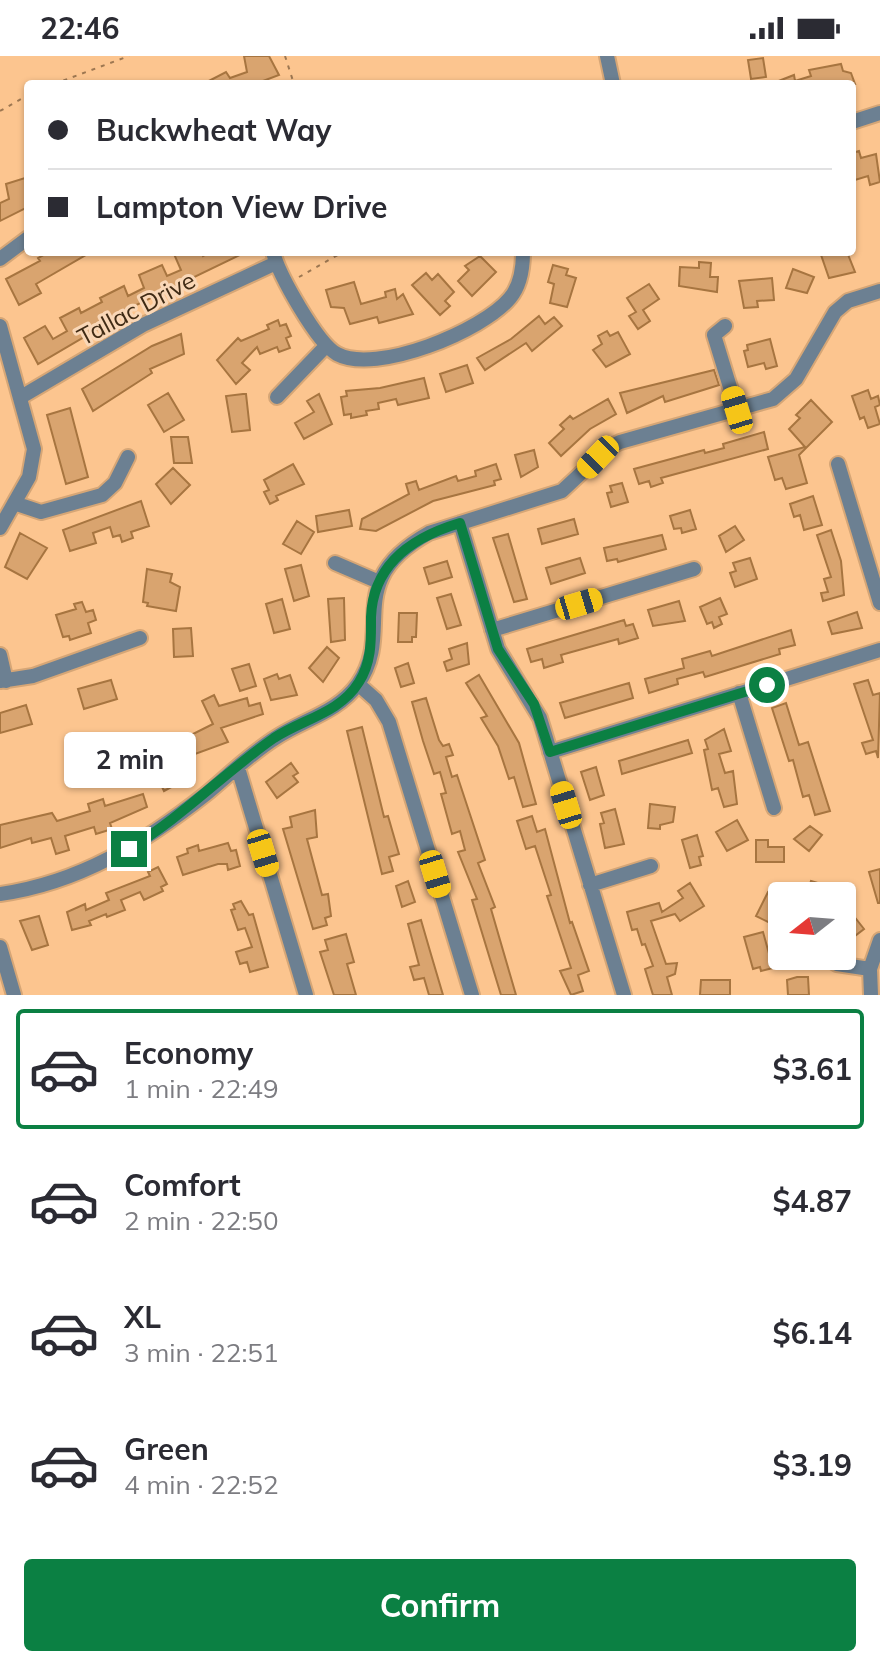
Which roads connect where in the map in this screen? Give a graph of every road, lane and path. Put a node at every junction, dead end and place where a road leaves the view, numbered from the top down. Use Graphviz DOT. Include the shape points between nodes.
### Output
graph roads {
  1 [pos="129,56"];
  2 [pos="285,56"];
  3 [pos="607,56"];
  4 [pos="65,80"];
  5 [pos="293,80"];
  6 [pos="612,80"];
  7 [pos="24,97"];
  8 [pos="0,111"];
  9 [pos="880,113"];
  10 [pos="856,121"];
  11 [pos="24,241"];
  12 [pos="336,256"];
  13 [pos="523,256"];
  14 [pos="274,258"];
  15 [pos="0,259"];
  16 [pos="287,284"];
  17 [pos="880,291"];
  18 [pos="0,326"];
  19 [pos="725,326"];
  20 [pos="326,346"];
  21 [pos="21,397"];
  22 [pos="277,397"];
  23 [pos="737,410"];
  24 [pos="128,457"];
  25 [pos="838,464"];
  26 [pos="14,503"];
  27 [pos="460,523"];
  28 [pos="0,528"];
  29 [pos="335,563"];
  30 [pos="694,569"];
  31 [pos="379,582"];
  32 [pos="880,603"];
  33 [pos="492,630"];
  34 [pos="140,638"];
  35 [pos="880,650"];
  36 [pos="0,655"];
  37 [pos="3,681"];
  38 [pos="358,684"];
  39 [pos="739,693"];
  40 [pos="550,752"];
  41 [pos="238,768"];
  42 [pos="774,808"];
  43 [pos="651,866"];
  44 [pos="590,885"];
  45 [pos="0,894"];
  46 [pos="880,940"];
  47 [pos="0,947"];
  48 [pos="856,967"];
  49 [pos="870,969"];
  50 [pos="14,995"];
  51 [pos="306,995"];
  52 [pos="472,995"];
  53 [pos="624,995"];
  54 [pos="871,995"];
  1 -- 4 [label="path"];
  2 -- 5 [label="path"];
  3 -- 6 [label="street"];
  7 -- 8 [label="path"];
  9 -- 10 [label="street"];
  11 -- 15 [label="street"];
  12 -- 16 [label="path"];
  13 -- 20 [label="street" via="510,298 452,340 358,360"];
  14 -- 16 [label="street"];
  14 -- 21 [label="street, Tallac Drive" via="143,325"];
  16 -- 20 [label="street"];
  17 -- 23 [label="street" via="848,301 835,312 786,390"];
  18 -- 21 [label="street"];
  19 -- 23 [label="street" via="714,335"];
  20 -- 22 [label="street"];
  21 -- 26 [label="street" via="34,458"];
  23 -- 27 [label="street" via="620,442 562,491"];
  24 -- 26 [label="street" via="102,495 41,512"];
  25 -- 32 [label="street"];
  26 -- 28 [label="street"];
  27 -- 31 [label="street" via="413,542"];
  27 -- 33 [label="street"];
  29 -- 31 [label="street"];
  30 -- 33 [label="street"];
  31 -- 38 [label="street" via="370,656"];
  33 -- 40 [label="street" via="503,660 534,704"];
  34 -- 37 [label="street"];
  35 -- 39 [label="street"];
  36 -- 37 [label="street"];
  38 -- 41 [label="street" via="334,708 276,737"];
  38 -- 52 [label="street" via="389,722"];
  39 -- 40 [label="street"];
  39 -- 42 [label="street"];
  40 -- 44 [label="street"];
  41 -- 45 [label="street" via="129,849 74,875"];
  41 -- 51 [label="street"];
  43 -- 44 [label="street"];
  44 -- 53 [label="street"];
  46 -- 49 [label="street"];
  47 -- 50 [label="street"];
  48 -- 49 [label="street"];
  49 -- 54 [label="street"];
}
